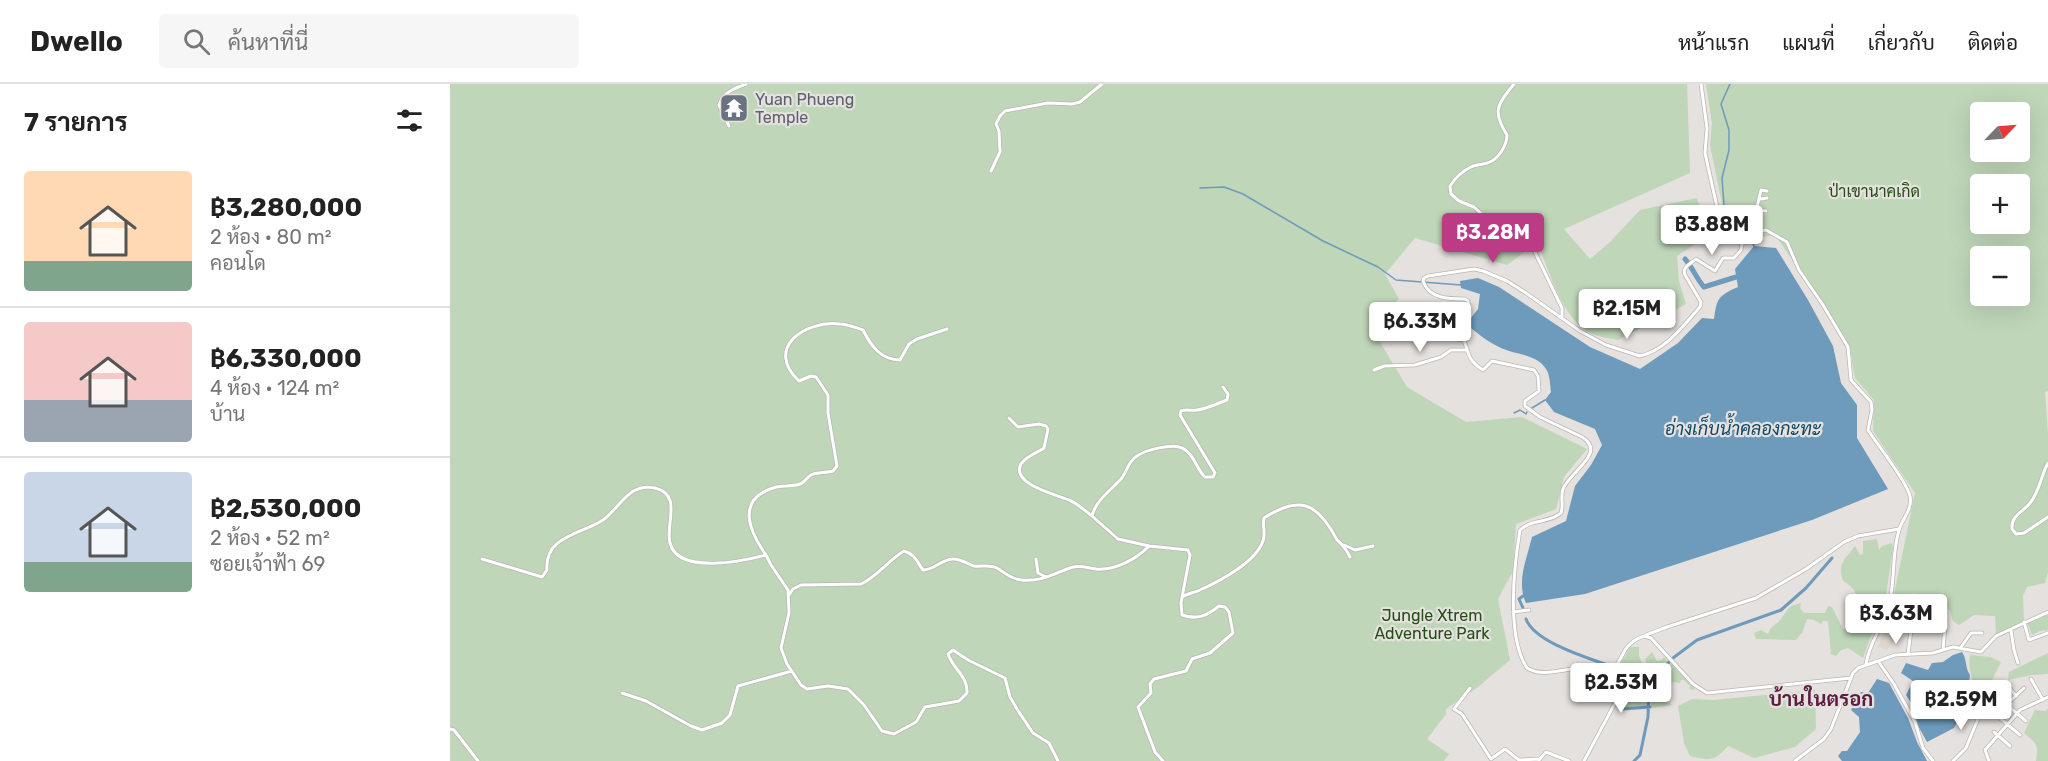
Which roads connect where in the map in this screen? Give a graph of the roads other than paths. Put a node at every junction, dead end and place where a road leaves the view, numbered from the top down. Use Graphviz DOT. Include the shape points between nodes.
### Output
graph roads {
  1 [pos="746,84"];
  2 [pos="1102,84"];
  3 [pos="1514,84"];
  4 [pos="1701,84"];
  5 [pos="729,126"];
  6 [pos="991,171"];
  7 [pos="1767,191"];
  8 [pos="1767,198"];
  9 [pos="1761,199"];
  10 [pos="1756,210"];
  11 [pos="1766,212"];
  12 [pos="1755,234"];
  13 [pos="1742,244"];
  14 [pos="1562,318"];
  15 [pos="947,329"];
  16 [pos="1466,350"];
  17 [pos="1374,370"];
  18 [pos="1223,387"];
  19 [pos="1008,418"];
  20 [pos="2048,463"];
  21 [pos="1092,516"];
  22 [pos="2048,517"];
  23 [pos="1899,529"];
  24 [pos="1342,544"];
  25 [pos="1149,546"];
  26 [pos="1373,546"];
  27 [pos="766,555"];
  28 [pos="1350,557"];
  29 [pos="482,559"];
  30 [pos="1036,560"];
  31 [pos="1048,578"];
  32 [pos="789,595"];
  33 [pos="1182,597"];
  34 [pos="1529,610"];
  35 [pos="1514,612"];
  36 [pos="2048,612"];
  37 [pos="2024,622"];
  38 [pos="1945,626"];
  39 [pos="1911,630"];
  40 [pos="2011,630"];
  41 [pos="1982,633"];
  42 [pos="2048,633"];
  43 [pos="1644,636"];
  44 [pos="1961,647"];
  45 [pos="1943,650"];
  46 [pos="1908,654"];
  47 [pos="1878,661"];
  48 [pos="2018,663"];
  49 [pos="1866,664"];
  50 [pos="792,671"];
  51 [pos="1610,672"];
  52 [pos="1851,678"];
  53 [pos="2031,679"];
  54 [pos="2007,685"];
  55 [pos="1470,688"];
  56 [pos="2024,688"];
  57 [pos="622,693"];
  58 [pos="2016,696"];
  59 [pos="2048,697"];
  60 [pos="2000,699"];
  61 [pos="2043,700"];
  62 [pos="2006,705"];
  63 [pos="1982,709"];
  64 [pos="1994,713"];
  65 [pos="2017,713"];
  66 [pos="2026,721"];
  67 [pos="2007,724"];
  68 [pos="450,729"];
  69 [pos="1996,734"];
  70 [pos="2020,735"];
  71 [pos="2010,746"];
  72 [pos="1539,760"];
  73 [pos="478,761"];
  74 [pos="1059,761"];
  75 [pos="1163,761"];
  76 [pos="1569,761"];
  77 [pos="1584,761"];
  78 [pos="1795,761"];
  79 [pos="1933,761"];
  80 [pos="1953,761"];
  81 [pos="1989,761"];
  1 -- 5 [label="street" via="731,89 719,105"];
  2 -- 6 [label="street" via="1080,102 1005,111 996,124 1000,152"];
  3 -- 14 [label="street" via="1497,114 1508,138 1502,149 1492,161 1462,172 1450,186 1451,194 1531,244 1562,308"];
  4 -- 13 [label="street" via="1707,128 1705,153 1719,216 1728,233"];
  7 -- 9 [label="street" via="1761,190"];
  8 -- 9 [label="street"];
  9 -- 10 [label="street"];
  10 -- 11 [label="street"];
  10 -- 12 [label="street"];
  12 -- 13 [label="street"];
  12 -- 23 [label="street" via="1766,230 1787,242 1799,270 1848,347 1851,380 1871,402 1868,430 1910,494 1910,505"];
  13 -- 14 [label="street" via="1738,255 1723,258 1715,271 1696,259 1686,266 1685,275 1701,302 1700,307 1672,339 1646,355 1606,345"];
  14 -- 16 [label="street" via="1507,281 1483,271 1474,269 1424,278 1425,286 1437,296 1468,302 1467,314 1437,319 1442,336 1464,340"];
  15 -- 27 [label="street" via="909,344 900,360 886,358 863,330 841,324 805,329 794,338 786,349 791,374 799,381 816,377 828,395 837,466 833,471 811,474 801,484 775,487 755,498 748,508 748,519"];
  16 -- 17 [label="street" via="1451,350 1415,365"];
  16 -- 35 [label="street" via="1483,370 1492,361 1534,370 1539,391 1525,401 1525,406 1588,440 1592,451 1563,487 1561,513 1520,530 1512,593"];
  18 -- 21 [label="street" via="1227,400 1203,409 1184,409 1180,415 1214,469 1213,477 1205,477 1183,448 1173,446 1146,452 1130,462"];
  19 -- 21 [label="street" via="1018,427 1039,424 1048,429 1044,448 1021,464 1022,477"];
  20 -- 22 [label="street" via="2036,494 2014,518 2012,529 2016,534 2024,533"];
  21 -- 25 [label="street" via="1118,539"];
  23 -- 43 [label="street" via="1858,536 1756,598"];
  23 -- 49 [label="street" via="1888,609"];
  24 -- 26 [label="street" via="1355,550"];
  24 -- 28 [label="street"];
  24 -- 33 [label="street" via="1310,506 1281,508 1264,518 1263,542 1251,558 1198,592"];
  25 -- 31 [label="street" via="1142,554 1113,567 1075,566"];
  25 -- 33 [label="street" via="1188,550"];
  27 -- 29 [label="street" via="709,564 683,558 670,543 670,498 648,487 627,495 604,519 559,541 550,552 542,577"];
  27 -- 32 [label="street"];
  30 -- 31 [label="street" via="1038,573"];
  31 -- 32 [label="street" via="1010,578 995,567 953,559 923,570 910,552 904,551 861,584 801,585"];
  32 -- 50 [label="street" via="781,648"];
  33 -- 75 [label="street" via="1180,612 1190,618 1225,607 1233,633 1209,653 1192,659 1186,671 1159,676 1150,684 1151,693 1138,707 1155,752"];
  34 -- 35 [label="street"];
  35 -- 51 [label="street" via="1527,668 1532,671 1586,667"];
  36 -- 37 [label="street"];
  37 -- 40 [label="street"];
  37 -- 42 [label="street" via="2029,640"];
  38 -- 45 [label="street"];
  39 -- 46 [label="street"];
  40 -- 44 [label="street" via="1996,636 1981,652"];
  40 -- 48 [label="street"];
  41 -- 44 [label="street" via="1971,633"];
  43 -- 51 [label="street" via="1628,645"];
  43 -- 52 [label="street" via="1651,638 1693,684 1707,693"];
  44 -- 45 [label="street"];
  45 -- 46 [label="street"];
  46 -- 47 [label="street"];
  47 -- 49 [label="street"];
  47 -- 79 [label="street" via="1915,722 1923,748"];
  49 -- 52 [label="street"];
  50 -- 57 [label="street" via="738,686 730,715 722,723 702,730"];
  50 -- 74 [label="street" via="807,689 849,689 882,732 894,734 916,722 925,707 959,701 967,693 964,678 949,659 953,650 1005,678 1017,709"];
  51 -- 77 [label="street" via="1620,676 1622,690"];
  52 -- 78 [label="street" via="1824,740"];
  53 -- 61 [label="street"];
  54 -- 58 [label="street"];
  55 -- 72 [label="street" via="1454,709 1462,714 1491,759 1505,748 1519,760"];
  56 -- 58 [label="street"];
  58 -- 62 [label="street"];
  59 -- 61 [label="street"];
  60 -- 62 [label="street"];
  61 -- 65 [label="street"];
  62 -- 65 [label="street"];
  63 -- 80 [label="street" via="1966,748"];
  64 -- 67 [label="street"];
  65 -- 66 [label="street"];
  65 -- 67 [label="street"];
  67 -- 69 [label="street"];
  67 -- 70 [label="street"];
  68 -- 73 [label="street"];
  69 -- 71 [label="street"];
  69 -- 81 [label="street" via="1985,750"];
  72 -- 76 [label="street" via="1546,752"];
}
